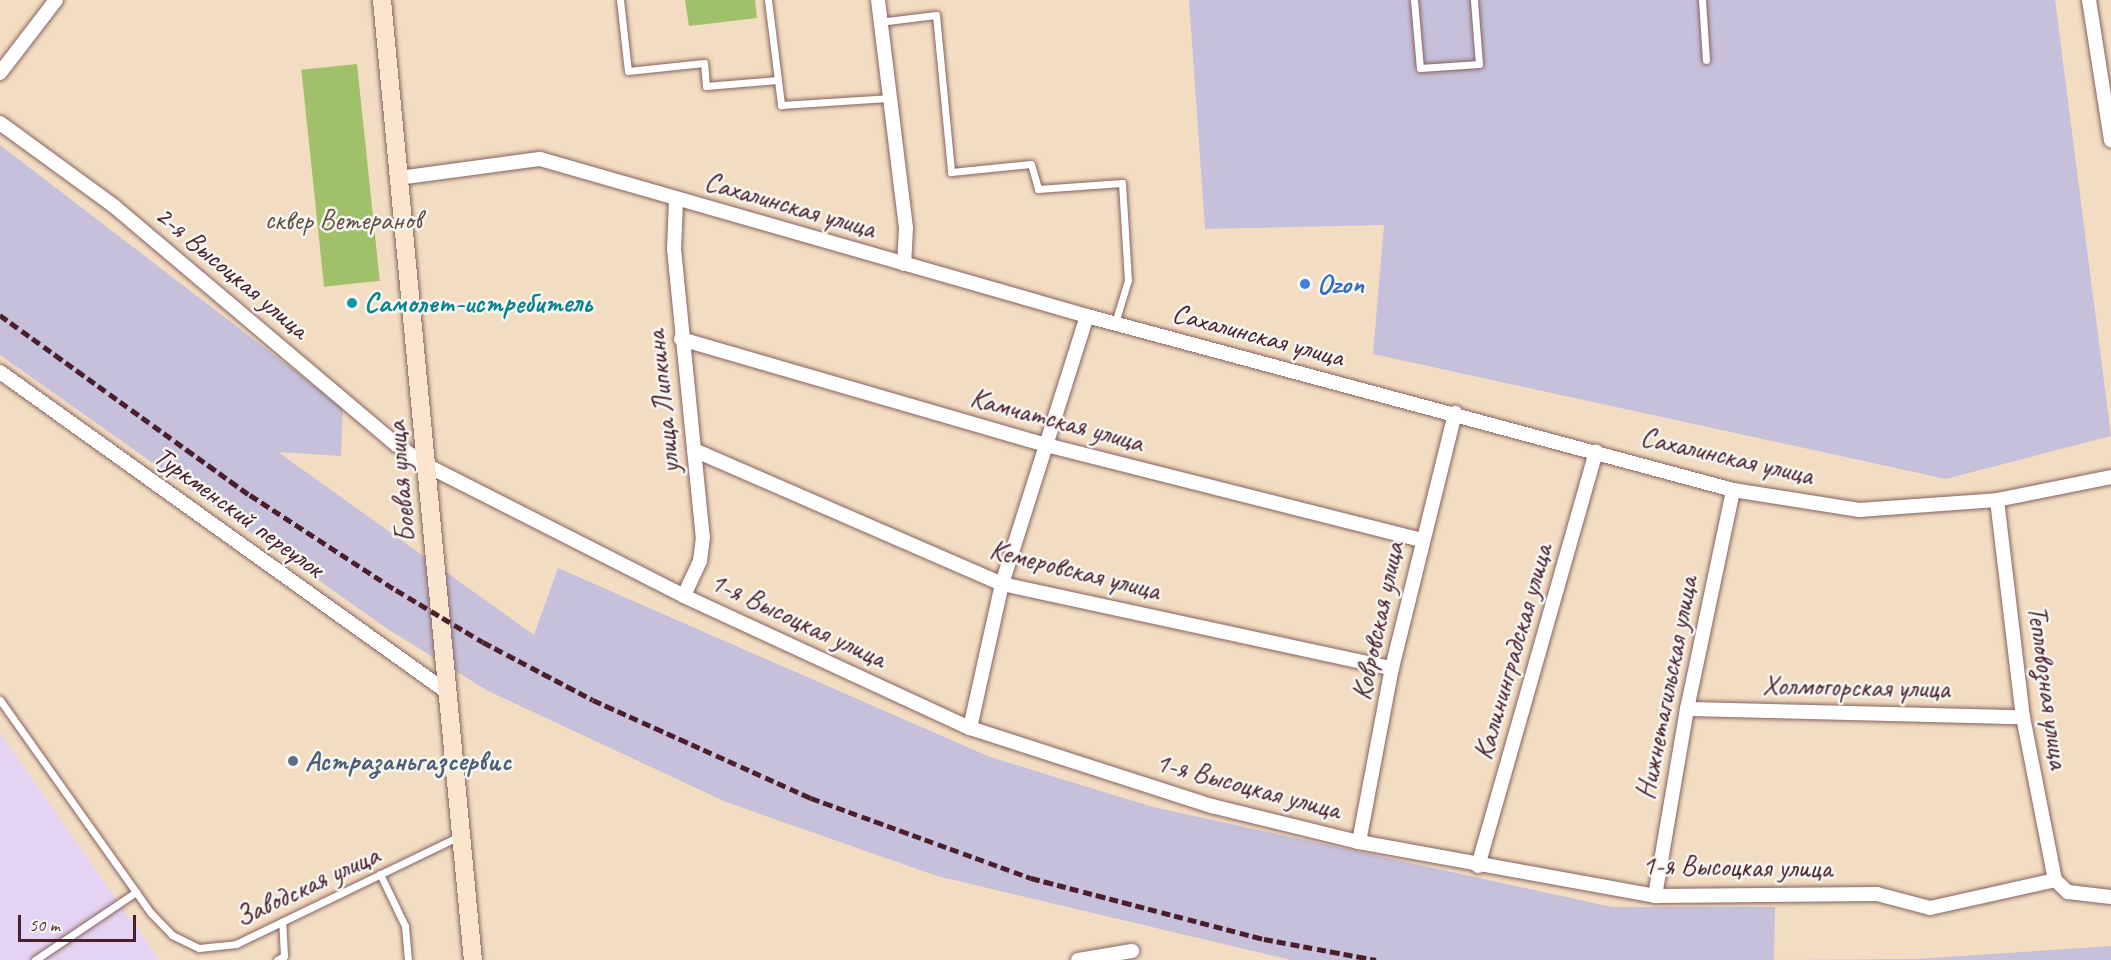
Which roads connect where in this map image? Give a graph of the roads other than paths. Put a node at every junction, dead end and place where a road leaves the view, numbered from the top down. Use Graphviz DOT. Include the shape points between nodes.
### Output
graph roads {
  1 [pos="56,0"];
  2 [pos="382,0"];
  3 [pos="620,0"];
  4 [pos="768,0"];
  5 [pos="878,0"];
  6 [pos="1414,0"];
  7 [pos="1473,0"];
  8 [pos="1702,0"];
  9 [pos="2089,0"];
  10 [pos="879,22"];
  11 [pos="1706,60"];
  12 [pos="0,73"];
  13 [pos="778,80"];
  14 [pos="888,98"];
  15 [pos="0,123"];
  16 [pos="2111,140"];
  17 [pos="399,177"];
  18 [pos="676,200"];
  19 [pos="904,264"];
  20 [pos="1087,316"];
  21 [pos="1115,323"];
  22 [pos="681,339"];
  23 [pos="0,372"];
  24 [pos="1455,413"];
  25 [pos="1046,445"];
  26 [pos="694,450"];
  27 [pos="1596,451"];
  28 [pos="426,465"];
  29 [pos="2111,477"];
  30 [pos="1733,490"];
  31 [pos="1997,500"];
  32 [pos="1422,540"];
  33 [pos="1002,584"];
  34 [pos="684,596"];
  35 [pos="1392,668"];
  36 [pos="447,692"];
  37 [pos="0,700"];
  38 [pos="1687,709"];
  39 [pos="2023,717"];
  40 [pos="970,728"];
  41 [pos="461,835"];
  42 [pos="1359,842"];
  43 [pos="1478,866"];
  44 [pos="380,874"];
  45 [pos="2055,880"];
  46 [pos="136,892"];
  47 [pos="1654,896"];
  48 [pos="2111,897"];
  49 [pos="282,922"];
  50 [pos="1132,951"];
  51 [pos="282,959"];
  52 [pos="35,960"];
  53 [pos="408,960"];
  54 [pos="473,960"];
  55 [pos="1078,960"];
  1 -- 12 [label="street"];
  2 -- 17 [label="main road, Боевая улица"];
  3 -- 13 [label="lane" via="628,71 704,63 706,86"];
  4 -- 13 [label="lane"];
  5 -- 10 [label="street"];
  6 -- 7 [label="lane" via="1420,68 1479,64"];
  8 -- 11 [label="lane"];
  9 -- 16 [label="street"];
  10 -- 14 [label="street"];
  10 -- 21 [label="lane" via="936,15 951,172 1031,164 1038,189 1122,183 1128,280"];
  13 -- 14 [label="lane" via="781,105"];
  14 -- 19 [label="street" via="906,228"];
  15 -- 28 [label="street, 2-я Высоцкая улица" via="116,207 397,445"];
  17 -- 18 [label="street, Сахалинская улица" via="540,159"];
  17 -- 28 [label="main road, Боевая улица"];
  18 -- 19 [label="street, Сахалинская улица"];
  18 -- 22 [label="street, улица Липкина" via="674,249"];
  19 -- 20 [label="street, Сахалинская улица"];
  20 -- 21 [label="street, Сахалинская улица"];
  20 -- 25 [label="street"];
  21 -- 24 [label="street, Сахалинская улица"];
  22 -- 25 [label="street, Камчатская улица"];
  22 -- 26 [label="street, улица Липкина"];
  23 -- 36 [label="street, Туркменский переулок"];
  24 -- 27 [label="street, Сахалинская улица"];
  24 -- 32 [label="street, Ковровская улица"];
  25 -- 32 [label="street, Камчатская улица"];
  25 -- 33 [label="street"];
  26 -- 33 [label="street, Кемеровская улица"];
  26 -- 34 [label="street, улица Липкина" via="703,537 700,561"];
  27 -- 30 [label="street, Сахалинская улица"];
  27 -- 43 [label="street, Калининградская улица"];
  28 -- 34 [label="street, 1-я Высоцкая улица"];
  28 -- 36 [label="main road, Боевая улица"];
  29 -- 31 [label="street, Сахалинская улица"];
  30 -- 31 [label="street, Сахалинская улица" via="1859,510"];
  30 -- 38 [label="street, Нижнетагильская улица"];
  31 -- 39 [label="street, Тепловозная улица"];
  32 -- 35 [label="street, Ковровская улица"];
  33 -- 35 [label="street, Кемеровская улица"];
  33 -- 40 [label="street"];
  34 -- 40 [label="street, 1-я Высоцкая улица"];
  35 -- 42 [label="street, Ковровская улица"];
  36 -- 41 [label="main road, Боевая улица"];
  37 -- 46 [label="lane, Заводская улица"];
  38 -- 39 [label="street, Холмогорская улица"];
  38 -- 47 [label="street, Нижнетагильская улица"];
  39 -- 45 [label="street, Тепловозная улица"];
  40 -- 42 [label="street, 1-я Высоцкая улица" via="1212,806"];
  41 -- 44 [label="lane, Заводская улица"];
  41 -- 54 [label="main road, Боевая улица"];
  42 -- 43 [label="street, 1-я Высоцкая улица"];
  43 -- 47 [label="street, 1-я Высоцкая улица"];
  44 -- 49 [label="lane, Заводская улица"];
  44 -- 53 [label="lane" via="405,926"];
  45 -- 47 [label="street, 1-я Высоцкая улица" via="1930,908 1877,894"];
  45 -- 48 [label="street" via="2068,892"];
  46 -- 49 [label="lane, Заводская улица" via="172,935 199,948 236,944"];
  46 -- 52 [label="lane"];
  49 -- 51 [label="lane"];
  50 -- 55 [label="street"];
}
